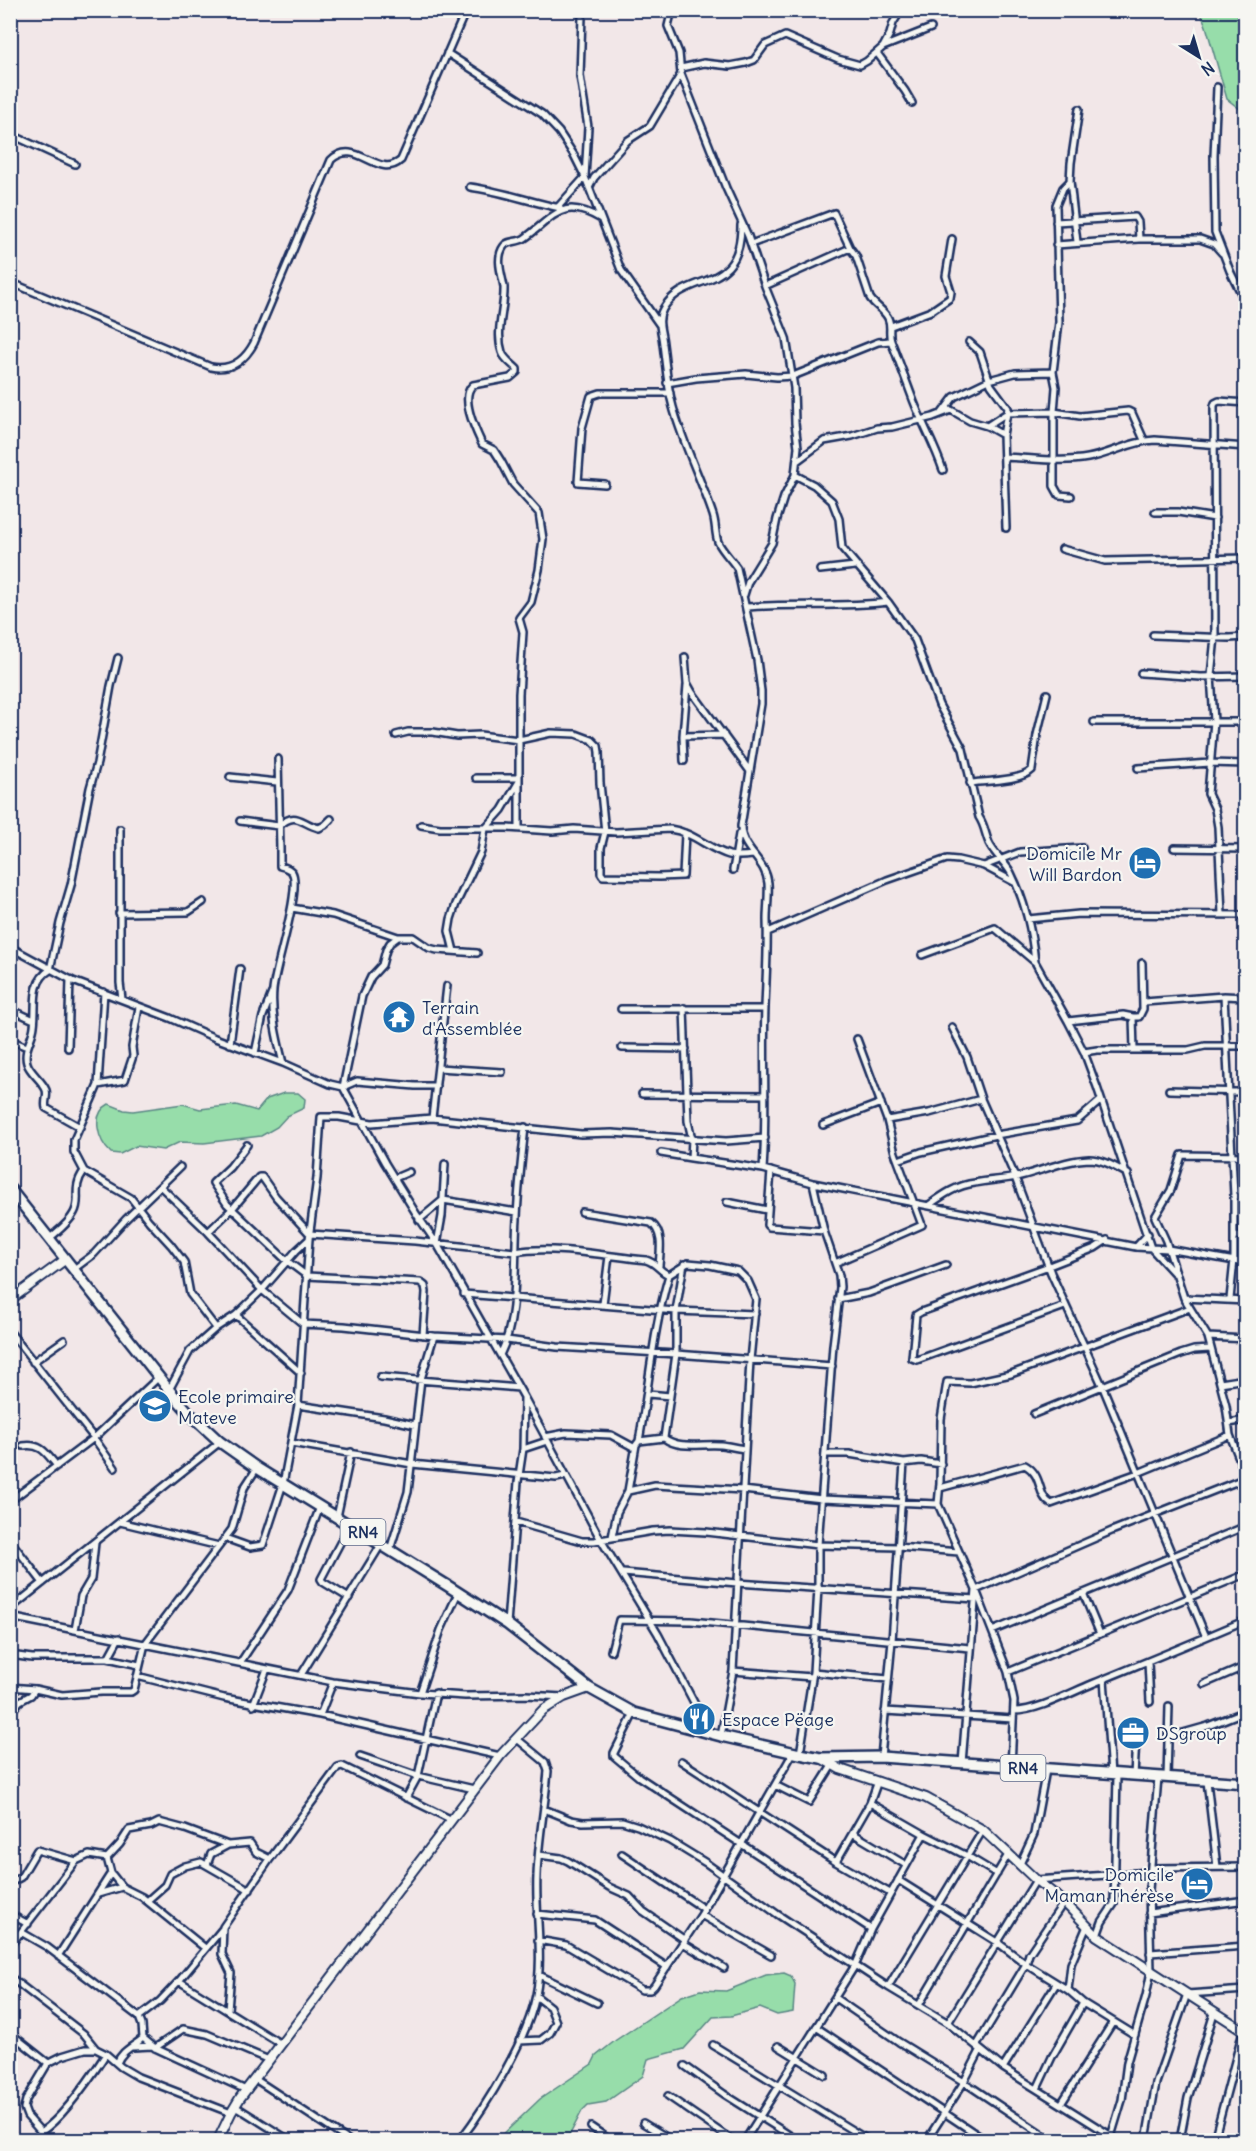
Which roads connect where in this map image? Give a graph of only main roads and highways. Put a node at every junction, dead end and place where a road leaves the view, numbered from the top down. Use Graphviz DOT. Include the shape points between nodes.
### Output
graph roads {
  1 [pos="10,1189"];
  2 [pos="1245,1783"];
  1 -- 2 [label="highway, RN4" via="169,1390 220,1442 507,1624 589,1688 634,1713 821,1758 881,1757"];
}
